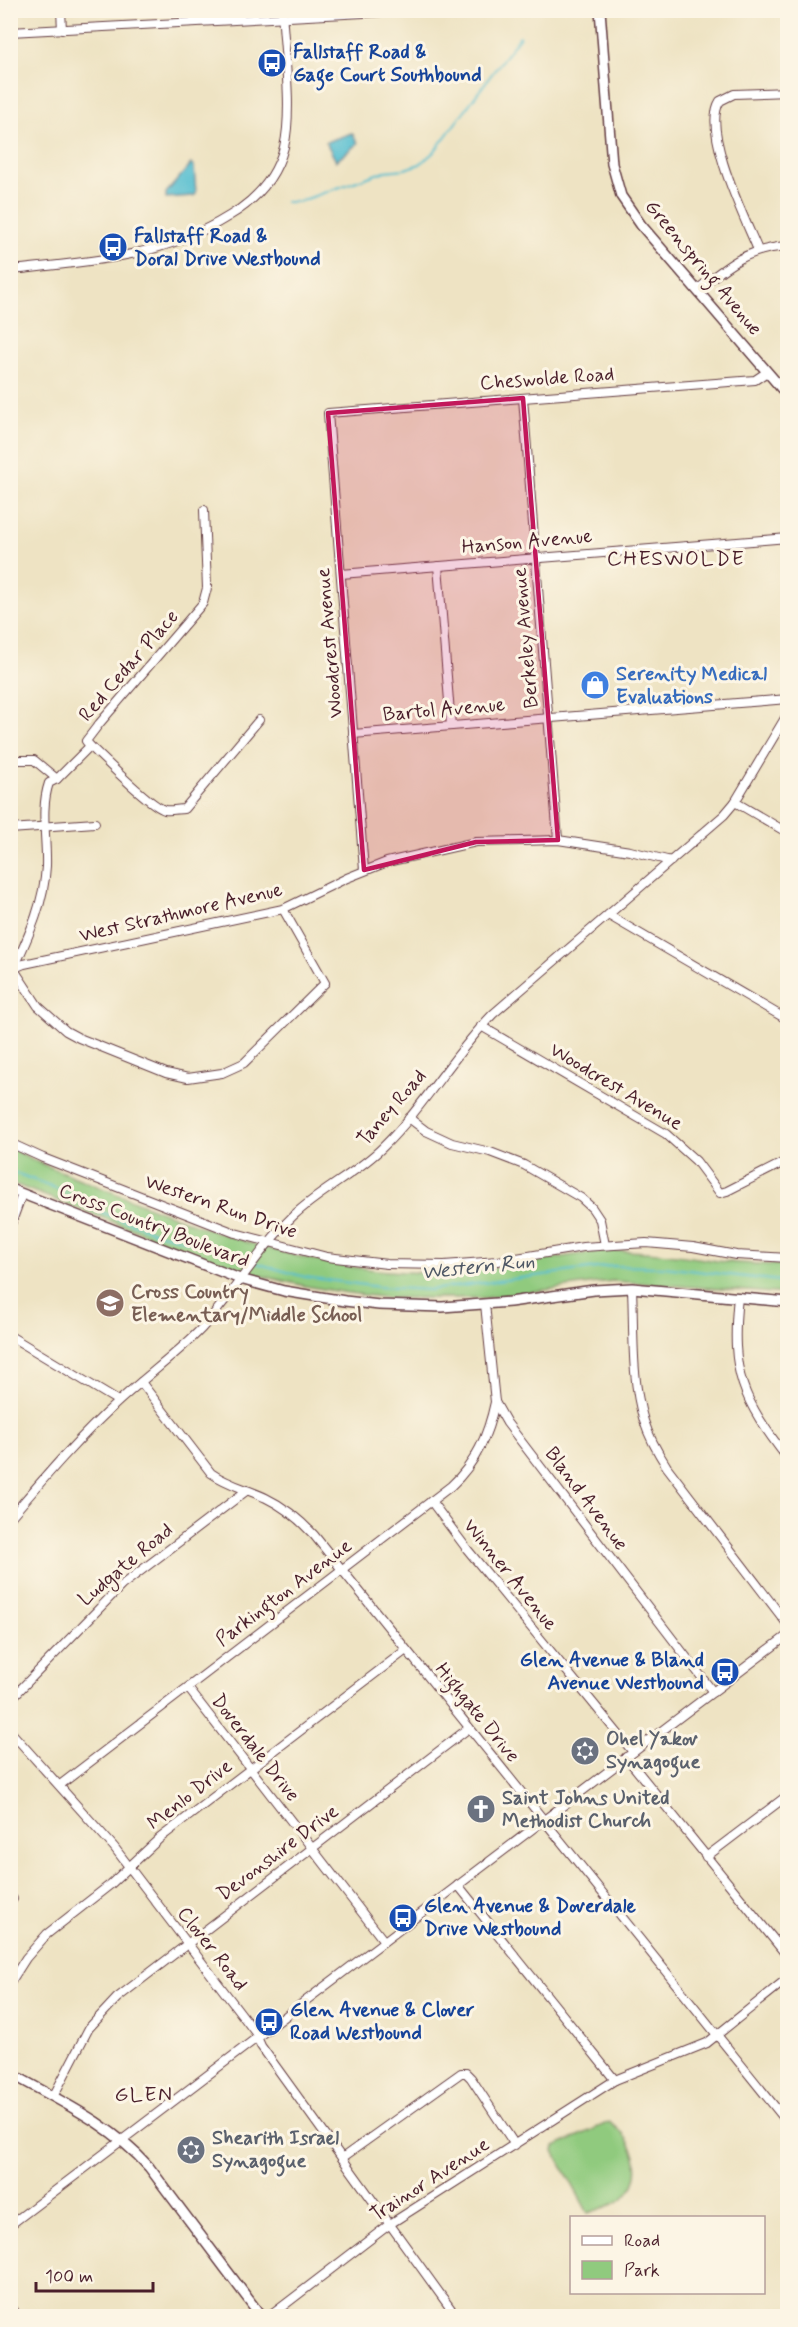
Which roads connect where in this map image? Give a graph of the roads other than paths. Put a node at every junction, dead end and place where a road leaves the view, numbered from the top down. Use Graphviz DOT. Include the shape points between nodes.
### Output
graph roads {
  1 [pos="61,10"];
  2 [pos="420,10"];
  3 [pos="600,10"];
  4 [pos="282,14"];
  5 [pos="62,30"];
  6 [pos="10,32"];
  7 [pos="788,92"];
  8 [pos="788,246"];
  9 [pos="758,250"];
  10 [pos="10,270"];
  11 [pos="697,290"];
  12 [pos="767,372"];
  13 [pos="788,396"];
  14 [pos="523,398"];
  15 [pos="328,413"];
  16 [pos="204,510"];
  17 [pos="788,538"];
  18 [pos="536,558"];
  19 [pos="438,566"];
  20 [pos="341,574"];
  21 [pos="788,699"];
  22 [pos="788,713"];
  23 [pos="548,718"];
  24 [pos="259,720"];
  25 [pos="451,726"];
  26 [pos="353,734"];
  27 [pos="90,746"];
  28 [pos="10,760"];
  29 [pos="57,778"];
  30 [pos="735,802"];
  31 [pos="95,823"];
  32 [pos="46,826"];
  33 [pos="10,829"];
  34 [pos="788,833"];
  35 [pos="558,840"];
  36 [pos="671,861"];
  37 [pos="364,870"];
  38 [pos="283,909"];
  39 [pos="608,915"];
  40 [pos="12,967"];
  41 [pos="788,1020"];
  42 [pos="481,1026"];
  43 [pos="409,1118"];
  44 [pos="10,1143"];
  45 [pos="788,1160"];
  46 [pos="10,1189"];
  47 [pos="22,1194"];
  48 [pos="10,1227"];
  49 [pos="268,1243"];
  50 [pos="605,1245"];
  51 [pos="788,1258"];
  52 [pos="240,1280"];
  53 [pos="632,1288"];
  54 [pos="738,1297"];
  55 [pos="788,1302"];
  56 [pos="485,1304"];
  57 [pos="10,1336"];
  58 [pos="141,1382"];
  59 [pos="118,1401"];
  60 [pos="495,1402"];
  61 [pos="788,1459"];
  62 [pos="246,1491"];
  63 [pos="431,1502"];
  64 [pos="10,1518"];
  65 [pos="342,1570"];
  66 [pos="788,1625"];
  67 [pos="788,1635"];
  68 [pos="406,1650"];
  69 [pos="188,1688"];
  70 [pos="713,1692"];
  71 [pos="10,1700"];
  72 [pos="469,1728"];
  73 [pos="10,1731"];
  74 [pos="630,1755"];
  75 [pos="251,1769"];
  76 [pos="60,1785"];
  77 [pos="788,1795"];
  78 [pos="544,1821"];
  79 [pos="312,1848"];
  80 [pos="706,1857"];
  81 [pos="129,1867"];
  82 [pos="458,1885"];
  83 [pos="384,1941"];
  84 [pos="186,1944"];
  85 [pos="788,1957"];
  86 [pos="788,1978"];
  87 [pos="10,1983"];
  88 [pos="716,2035"];
  89 [pos="258,2038"];
  90 [pos="10,2073"];
  91 [pos="615,2080"];
  92 [pos="53,2097"];
  93 [pos="788,2122"];
  94 [pos="123,2141"];
  95 [pos="515,2145"];
  96 [pos="342,2157"];
  97 [pos="390,2224"];
  98 [pos="10,2225"];
  99 [pos="10,2307"];
  100 [pos="18,2316"];
  101 [pos="261,2316"];
  102 [pos="270,2316"];
  103 [pos="456,2316"];
  1 -- 5 [label="street"];
  2 -- 4 [label="street"];
  3 -- 11 [label="main road, Greenspring Avenue" via="616,182 628,208"];
  4 -- 5 [label="street"];
  4 -- 10 [label="street" via="286,138 273,174 252,200 204,231 157,249 114,259"];
  5 -- 6 [label="street"];
  7 -- 9 [label="street" via="734,94 716,107 714,122 730,181"];
  8 -- 9 [label="street"];
  9 -- 11 [label="street" via="737,258"];
  11 -- 12 [label="main road, Greenspring Avenue"];
  12 -- 13 [label="main road, Greenspring Avenue"];
  12 -- 14 [label="street, Cheswolde Road" via="755,380"];
  14 -- 15 [label="street, Cheswolde Road"];
  14 -- 18 [label="street, Berkeley Avenue"];
  15 -- 20 [label="street, Woodcrest Avenue"];
  16 -- 27 [label="street, Red Cedar Place" via="206,597 200,609 86,741"];
  17 -- 18 [label="street, Hanson Avenue"];
  18 -- 19 [label="street, Hanson Avenue"];
  18 -- 23 [label="street, Berkeley Avenue"];
  19 -- 20 [label="street, Hanson Avenue"];
  19 -- 25 [label="street"];
  20 -- 26 [label="street, Woodcrest Avenue"];
  21 -- 23 [label="street, Bartol Avenue"];
  22 -- 30 [label="street, Taney Road"];
  23 -- 25 [label="street, Bartol Avenue"];
  23 -- 35 [label="street, Berkeley Avenue"];
  24 -- 27 [label="street" via="184,808 169,810 158,806"];
  25 -- 26 [label="street, Bartol Avenue"];
  26 -- 37 [label="street, Woodcrest Avenue"];
  27 -- 29 [label="street, Red Cedar Place"];
  28 -- 29 [label="street" via="34,760"];
  29 -- 32 [label="street, Red Cedar Place" via="49,783 46,792"];
  30 -- 34 [label="street"];
  30 -- 36 [label="street, Taney Road"];
  31 -- 32 [label="street"];
  32 -- 33 [label="street"];
  32 -- 40 [label="street, Red Cedar Place" via="42,900"];
  35 -- 36 [label="street, West Strathmore Avenue"];
  35 -- 37 [label="street, West Strathmore Avenue" via="476,842"];
  36 -- 39 [label="street, Taney Road"];
  37 -- 38 [label="street, West Strathmore Avenue"];
  38 -- 40 [label="street, West Strathmore Avenue"];
  38 -- 40 [label="street" via="325,983 244,1063 222,1073 188,1078 166,1073 79,1038 38,1005"];
  39 -- 41 [label="street"];
  39 -- 42 [label="street, Taney Road"];
  42 -- 43 [label="street, Taney Road"];
  42 -- 45 [label="street, Woodcrest Avenue" via="666,1134 696,1161 720,1193"];
  43 -- 49 [label="street, Taney Road" via="371,1159 303,1207"];
  43 -- 50 [label="street" via="446,1140 524,1165 581,1198 600,1221"];
  44 -- 49 [label="street, Western Run Drive"];
  46 -- 47 [label="main road, Cross Country Boulevard"];
  47 -- 48 [label="street"];
  47 -- 52 [label="main road, Cross Country Boulevard"];
  49 -- 50 [label="street, Western Run Drive" via="327,1257 418,1265 498,1261"];
  49 -- 52 [label="street, Taney Road"];
  50 -- 51 [label="street, Western Run Drive" via="672,1244 736,1255"];
  52 -- 56 [label="main road, Cross Country Boulevard" via="379,1305"];
  52 -- 58 [label="street, Taney Road" via="200,1329"];
  53 -- 54 [label="main road, Cross Country Boulevard"];
  53 -- 56 [label="main road, Cross Country Boulevard"];
  53 -- 66 [label="street" via="637,1391 651,1438 667,1467"];
  54 -- 55 [label="main road, Cross Country Boulevard"];
  54 -- 61 [label="street" via="734,1345 745,1394"];
  56 -- 60 [label="street, Bland Avenue"];
  57 -- 59 [label="street"];
  58 -- 59 [label="street, Taney Road"];
  58 -- 62 [label="street, Highgate Drive" via="205,1467"];
  59 -- 64 [label="street, Taney Road"];
  60 -- 63 [label="street, Parkington Avenue" via="490,1426 473,1461 460,1478"];
  60 -- 70 [label="street, Bland Avenue" via="507,1423"];
  62 -- 65 [label="street, Highgate Drive" via="275,1503 301,1522"];
  62 -- 71 [label="street, Ludgate Road" via="116,1590"];
  63 -- 65 [label="street, Parkington Avenue"];
  63 -- 74 [label="street, Winner Avenue"];
  65 -- 68 [label="street, Highgate Drive"];
  65 -- 69 [label="street, Parkington Avenue"];
  67 -- 70 [label="street"];
  68 -- 72 [label="street, Highgate Drive"];
  68 -- 75 [label="street, Menlo Drive"];
  69 -- 75 [label="street, Doverdale Drive"];
  69 -- 76 [label="street, Parkington Avenue"];
  70 -- 74 [label="street"];
  72 -- 78 [label="street, Highgate Drive"];
  72 -- 79 [label="street, Devonshire Drive"];
  73 -- 76 [label="street, Clover Road"];
  74 -- 78 [label="street"];
  74 -- 80 [label="street, Winner Avenue"];
  75 -- 79 [label="street, Doverdale Drive"];
  75 -- 81 [label="street, Menlo Drive" via="160,1838"];
  76 -- 81 [label="street, Clover Road"];
  77 -- 80 [label="street"];
  78 -- 82 [label="street"];
  78 -- 88 [label="street, Highgate Drive"];
  79 -- 83 [label="street, Doverdale Drive"];
  79 -- 84 [label="street, Devonshire Drive"];
  80 -- 85 [label="street, Winner Avenue"];
  81 -- 84 [label="street, Clover Road"];
  81 -- 87 [label="street, Menlo Drive" via="47,1934"];
  82 -- 83 [label="street"];
  82 -- 91 [label="street"];
  83 -- 89 [label="street"];
  84 -- 89 [label="street, Clover Road"];
  84 -- 92 [label="street, Devonshire Drive" via="127,1989 98,2017"];
  86 -- 88 [label="street, Trainor Avenue"];
  88 -- 91 [label="street, Trainor Avenue" via="697,2049"];
  88 -- 93 [label="street, Highgate Drive"];
  89 -- 94 [label="street"];
  89 -- 96 [label="street, Clover Road"];
  90 -- 92 [label="main road"];
  91 -- 95 [label="street, Trainor Avenue"];
  92 -- 94 [label="main road"];
  94 -- 98 [label="street"];
  94 -- 101 [label="main road" via="149,2168"];
  95 -- 96 [label="street" via="466,2073 455,2075"];
  95 -- 97 [label="street, Trainor Avenue"];
  96 -- 97 [label="street, Clover Road"];
  97 -- 102 [label="street, Trainor Avenue"];
  97 -- 103 [label="street, Clover Road"];
  99 -- 100 [label="street"];
}
